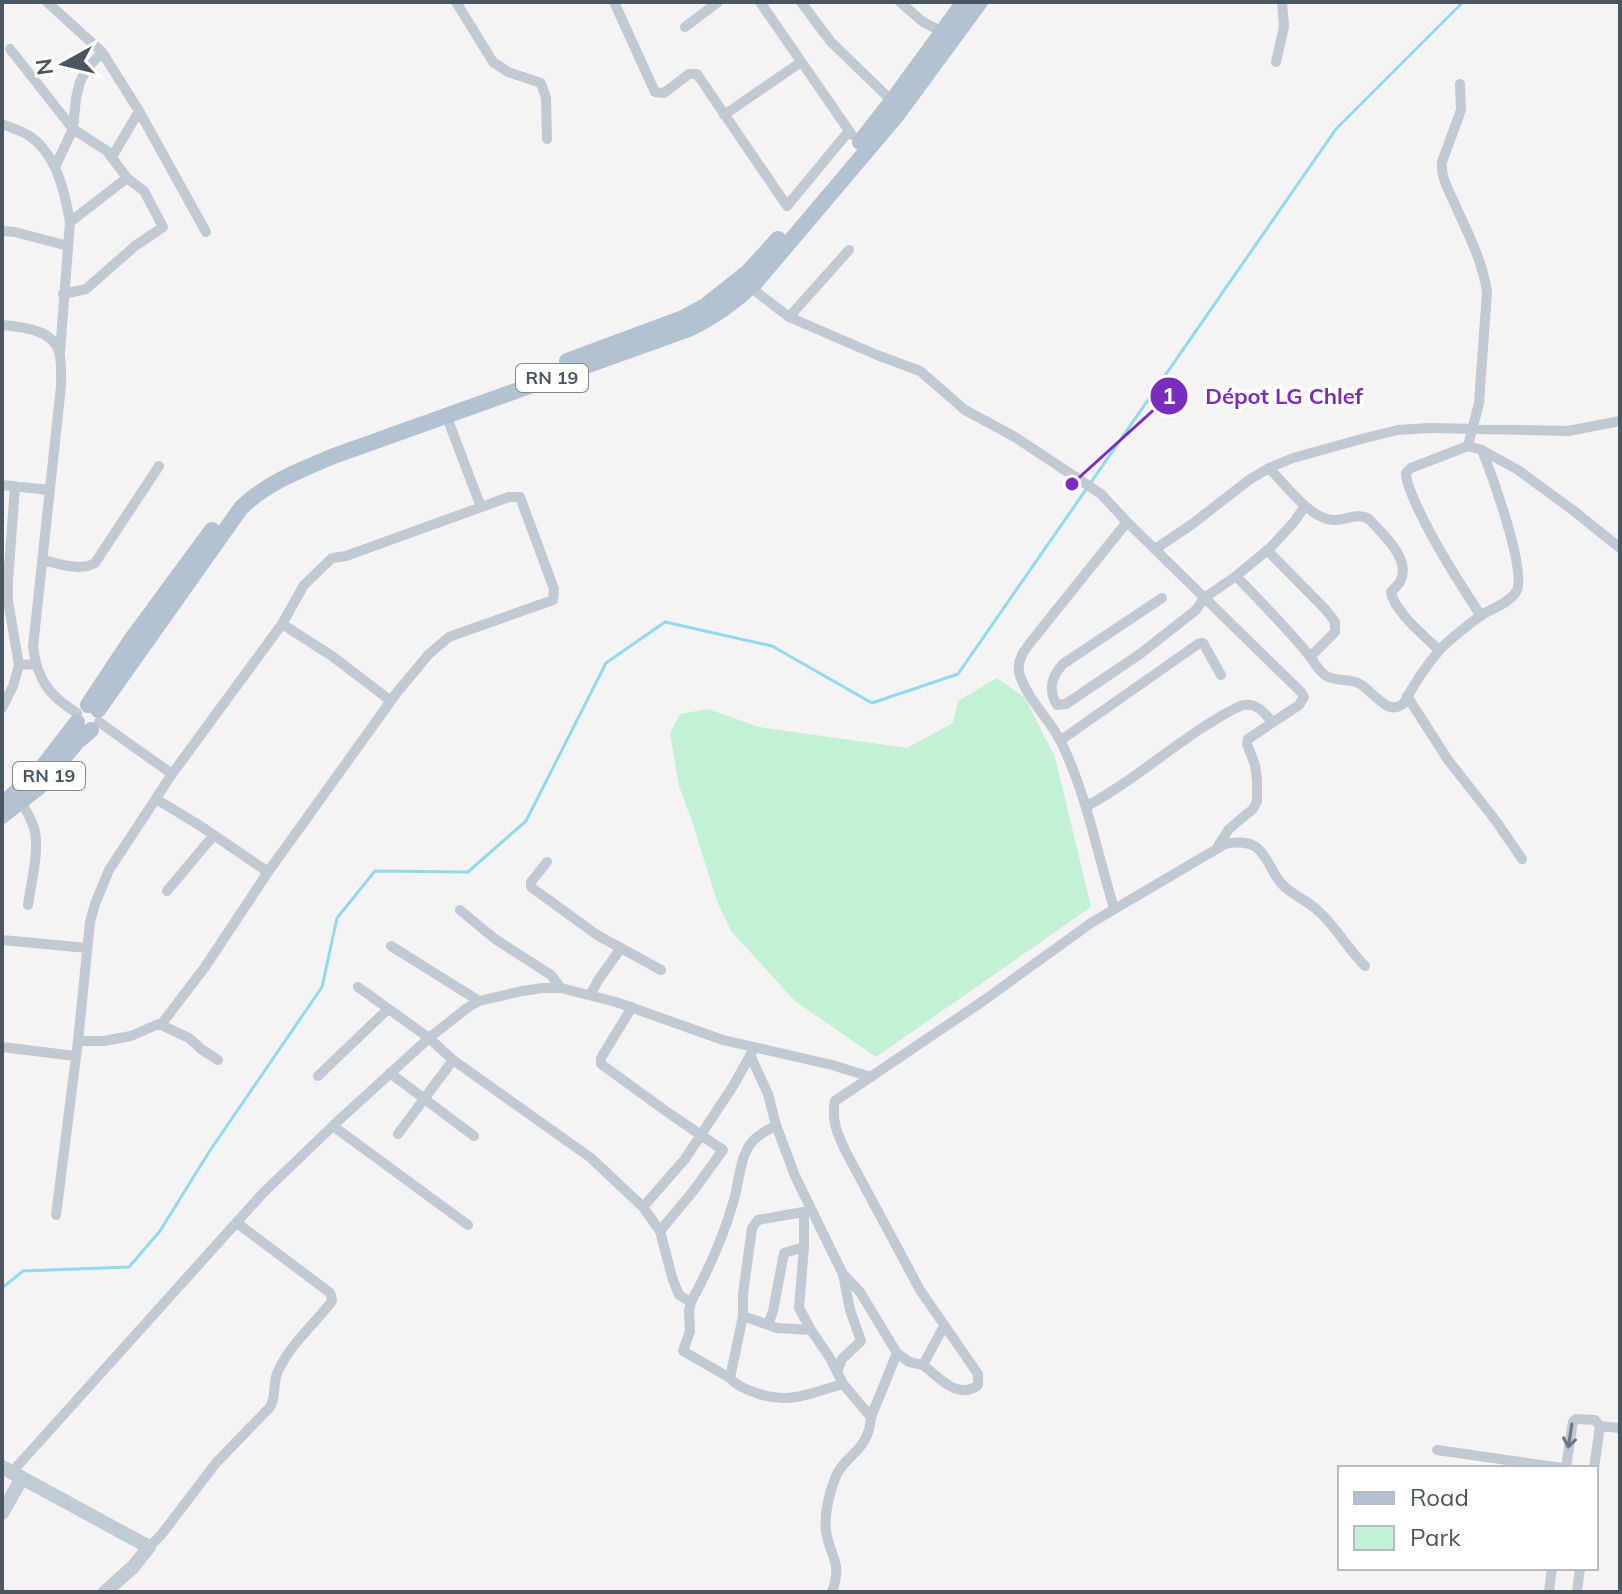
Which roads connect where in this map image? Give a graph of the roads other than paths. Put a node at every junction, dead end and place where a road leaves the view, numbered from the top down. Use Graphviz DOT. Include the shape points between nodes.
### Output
graph roads {
  1 [pos="47,2"];
  2 [pos="456,2"];
  3 [pos="614,2"];
  4 [pos="801,2"];
  5 [pos="900,2"];
  6 [pos="964,2"];
  7 [pos="980,2"];
  8 [pos="1282,2"];
  9 [pos="716,3"];
  10 [pos="765,4"];
  11 [pos="685,27"];
  12 [pos="943,32"];
  13 [pos="10,49"];
  14 [pos="102,52"];
  15 [pos="801,62"];
  16 [pos="1276,62"];
  17 [pos="1460,84"];
  18 [pos="897,103"];
  19 [pos="139,111"];
  20 [pos="724,115"];
  21 [pos="2,124"];
  22 [pos="73,129"];
  23 [pos="854,138"];
  24 [pos="547,139"];
  25 [pos="112,157"];
  26 [pos="55,167"];
  27 [pos="127,178"];
  28 [pos="70,222"];
  29 [pos="2,231"];
  30 [pos="206,232"];
  31 [pos="68,246"];
  32 [pos="849,250"];
  33 [pos="744,286"];
  34 [pos="63,294"];
  35 [pos="789,317"];
  36 [pos="2,325"];
  37 [pos="60,353"];
  38 [pos="446,411"];
  39 [pos="1620,421"];
  40 [pos="1473,430"];
  41 [pos="1468,446"];
  42 [pos="1482,450"];
  43 [pos="159,466"];
  44 [pos="1269,468"];
  45 [pos="2,485"];
  46 [pos="15,486"];
  47 [pos="49,490"];
  48 [pos="1305,506"];
  49 [pos="481,507"];
  50 [pos="1127,522"];
  51 [pos="1620,548"];
  52 [pos="1155,549"];
  53 [pos="1267,550"];
  54 [pos="42,560"];
  55 [pos="1236,576"];
  56 [pos="1162,598"];
  57 [pos="1204,598"];
  58 [pos="5,601"];
  59 [pos="1481,616"];
  60 [pos="282,624"];
  61 [pos="1439,650"];
  62 [pos="1310,657"];
  63 [pos="36,664"];
  64 [pos="19,665"];
  65 [pos="1221,675"];
  66 [pos="1407,696"];
  67 [pos="391,701"];
  68 [pos="2,708"];
  69 [pos="88,717"];
  70 [pos="1272,722"];
  71 [pos="1061,740"];
  72 [pos="172,774"];
  73 [pos="9,797"];
  74 [pos="156,799"];
  75 [pos="1087,806"];
  76 [pos="2,816"];
  77 [pos="213,836"];
  78 [pos="1217,847"];
  79 [pos="1522,859"];
  80 [pos="547,862"];
  81 [pos="268,872"];
  82 [pos="167,891"];
  83 [pos="28,905"];
  84 [pos="1114,908"];
  85 [pos="460,910"];
  86 [pos="2,940"];
  87 [pos="391,946"];
  88 [pos="87,948"];
  89 [pos="621,948"];
  90 [pos="1365,966"];
  91 [pos="661,970"];
  92 [pos="358,987"];
  93 [pos="561,988"];
  94 [pos="590,995"];
  95 [pos="479,1001"];
  96 [pos="632,1007"];
  97 [pos="388,1009"];
  98 [pos="159,1024"];
  99 [pos="429,1038"];
  100 [pos="78,1041"];
  101 [pos="2,1047"];
  102 [pos="752,1051"];
  103 [pos="75,1056"];
  104 [pos="218,1060"];
  105 [pos="453,1060"];
  106 [pos="390,1073"];
  107 [pos="318,1076"];
  108 [pos="871,1077"];
  109 [pos="424,1098"];
  110 [pos="776,1125"];
  111 [pos="333,1126"];
  112 [pos="398,1134"];
  113 [pos="701,1135"];
  114 [pos="474,1136"];
  115 [pos="643,1207"];
  116 [pos="808,1212"];
  117 [pos="56,1215"];
  118 [pos="237,1223"];
  119 [pos="468,1225"];
  120 [pos="660,1231"];
  121 [pos="804,1247"];
  122 [pos="843,1274"];
  123 [pos="691,1302"];
  124 [pos="743,1316"];
  125 [pos="768,1325"];
  126 [pos="944,1326"];
  127 [pos="811,1330"];
  128 [pos="897,1353"];
  129 [pos="923,1365"];
  130 [pos="837,1372"];
  131 [pos="730,1378"];
  132 [pos="843,1384"];
  133 [pos="871,1417"];
  134 [pos="1600,1426"];
  135 [pos="1620,1428"];
  136 [pos="1437,1450"];
  137 [pos="1550,1466"];
  138 [pos="1564,1466"];
  139 [pos="1594,1466"];
  140 [pos="12,1472"];
  141 [pos="2,1513"];
  142 [pos="149,1547"];
  143 [pos="1552,1570"];
  144 [pos="1580,1570"];
  145 [pos="105,1592"];
  146 [pos="832,1592"];
  147 [pos="1549,1592"];
  148 [pos="1577,1592"];
  1 -- 14 [label="street"];
  2 -- 24 [label="street" via="493,62 541,83"];
  3 -- 20 [label="street" via="655,92 664,93 697,74"];
  4 -- 18 [label="street" via="841,52"];
  5 -- 12 [label="street"];
  6 -- 12 [label="main road, RN 19"];
  7 -- 18 [label="main road, RN 19"];
  8 -- 16 [label="street" via="1284,27"];
  9 -- 11 [label="street"];
  10 -- 15 [label="street"];
  12 -- 18 [label="main road, RN 19"];
  13 -- 22 [label="street"];
  14 -- 19 [label="street"];
  14 -- 22 [label="street" via="80,82"];
  15 -- 20 [label="street"];
  15 -- 23 [label="street"];
  17 -- 40 [label="street" via="1461,110 1441,165 1487,292"];
  18 -- 23 [label="main road, RN 19"];
  18 -- 33 [label="main road, RN 19"];
  19 -- 25 [label="street"];
  19 -- 30 [label="street"];
  20 -- 23 [label="street" via="787,206"];
  21 -- 26 [label="street" via="30,137"];
  22 -- 25 [label="street"];
  22 -- 26 [label="street"];
  23 -- 33 [label="main road, RN 19" via="820,192"];
  25 -- 27 [label="street"];
  26 -- 28 [label="street"];
  27 -- 28 [label="street"];
  27 -- 34 [label="street" via="144,191 163,227 86,289"];
  28 -- 31 [label="street"];
  29 -- 31 [label="street"];
  31 -- 34 [label="street"];
  32 -- 35 [label="street"];
  33 -- 35 [label="street"];
  33 -- 38 [label="main road, RN 19" via="705,306 686,323"];
  34 -- 37 [label="street"];
  35 -- 50 [label="street" via="920,371 965,410 1101,494"];
  36 -- 37 [label="street" via="32,329"];
  37 -- 47 [label="street"];
  38 -- 49 [label="street"];
  38 -- 69 [label="main road, RN 19" via="360,435 277,470 240,493 131,640"];
  39 -- 40 [label="street" via="1568,431"];
  40 -- 41 [label="street"];
  40 -- 44 [label="street" via="1398,430"];
  41 -- 42 [label="street"];
  41 -- 59 [label="street" via="1411,468 1405,476 1449,568"];
  42 -- 51 [label="street" via="1518,470"];
  42 -- 59 [label="street" via="1499,494 1519,579 1515,593"];
  43 -- 54 [label="street" via="95,563 82,567"];
  44 -- 48 [label="street"];
  44 -- 52 [label="street"];
  45 -- 46 [label="street"];
  46 -- 47 [label="street"];
  46 -- 58 [label="street"];
  47 -- 54 [label="street"];
  48 -- 53 [label="street"];
  48 -- 61 [label="street" via="1331,520 1369,519 1401,557 1402,574 1391,592 1393,600"];
  49 -- 60 [label="street" via="332,558 304,585"];
  49 -- 67 [label="street" via="520,497 554,589 553,600 449,637"];
  50 -- 52 [label="street"];
  50 -- 71 [label="street" via="1022,653 1018,666 1037,707"];
  52 -- 57 [label="street"];
  53 -- 55 [label="street"];
  53 -- 62 [label="street" via="1335,622 1335,632"];
  54 -- 63 [label="street"];
  55 -- 57 [label="street"];
  55 -- 62 [label="street"];
  56 -- 57 [label="street" via="1056,671 1051,692 1057,705 1140,654"];
  57 -- 70 [label="street" via="1303,695 1299,705"];
  58 -- 64 [label="street"];
  59 -- 61 [label="street"];
  60 -- 67 [label="street"];
  60 -- 72 [label="street"];
  61 -- 66 [label="street"];
  62 -- 66 [label="street" via="1328,677 1358,683 1389,708 1400,707"];
  63 -- 64 [label="street"];
  63 -- 69 [label="street" via="53,694"];
  64 -- 68 [label="street"];
  65 -- 71 [label="street" via="1203,643 1198,644"];
  66 -- 79 [label="street"];
  67 -- 81 [label="street"];
  69 -- 72 [label="street"];
  69 -- 73 [label="main road, RN 19"];
  70 -- 75 [label="street" via="1254,705 1240,706"];
  70 -- 78 [label="street" via="1247,742 1255,765 1257,801"];
  71 -- 75 [label="street"];
  72 -- 74 [label="street"];
  73 -- 76 [label="main road, RN 19"];
  73 -- 83 [label="street" via="32,820 36,834"];
  74 -- 77 [label="street"];
  74 -- 88 [label="street" via="109,870 95,904"];
  75 -- 84 [label="street"];
  77 -- 81 [label="street"];
  77 -- 82 [label="street"];
  78 -- 84 [label="street"];
  78 -- 90 [label="street" via="1235,842 1256,847 1283,886 1318,910"];
  80 -- 89 [label="street" via="531,887"];
  81 -- 98 [label="street" via="205,967"];
  84 -- 108 [label="street"];
  85 -- 93 [label="street" via="551,975"];
  86 -- 88 [label="street"];
  87 -- 95 [label="street"];
  88 -- 100 [label="street"];
  89 -- 91 [label="street"];
  89 -- 94 [label="street"];
  92 -- 97 [label="street"];
  93 -- 94 [label="street"];
  93 -- 95 [label="street"];
  94 -- 96 [label="street"];
  95 -- 99 [label="street"];
  96 -- 102 [label="street"];
  96 -- 113 [label="street" via="601,1064"];
  97 -- 99 [label="street"];
  97 -- 107 [label="street"];
  98 -- 100 [label="street" via="131,1036"];
  98 -- 104 [label="street"];
  99 -- 105 [label="street"];
  99 -- 106 [label="street"];
  100 -- 103 [label="street"];
  101 -- 103 [label="street"];
  102 -- 108 [label="street"];
  102 -- 110 [label="street"];
  102 -- 113 [label="street"];
  103 -- 117 [label="street"];
  105 -- 109 [label="street"];
  105 -- 115 [label="street" via="591,1158"];
  106 -- 109 [label="street"];
  106 -- 111 [label="street"];
  108 -- 126 [label="street" via="835,1101 835,1129"];
  109 -- 112 [label="street"];
  109 -- 114 [label="street"];
  110 -- 116 [label="street"];
  110 -- 123 [label="street" via="747,1150 724,1230"];
  111 -- 118 [label="street"];
  111 -- 119 [label="street"];
  113 -- 115 [label="street"];
  113 -- 120 [label="street" via="723,1152"];
  115 -- 120 [label="street"];
  116 -- 121 [label="street"];
  116 -- 122 [label="street"];
  116 -- 124 [label="street" via="754,1224"];
  118 -- 140 [label="street"];
  118 -- 142 [label="street" via="329,1292 332,1301 277,1373 270,1407 216,1463"];
  120 -- 123 [label="street" via="676,1290"];
  121 -- 125 [label="street" via="782,1256"];
  121 -- 127 [label="street" via="799,1308"];
  122 -- 128 [label="street"];
  122 -- 130 [label="street" via="861,1341 842,1359"];
  123 -- 131 [label="street" via="683,1351"];
  124 -- 125 [label="street"];
  124 -- 131 [label="street"];
  125 -- 127 [label="street"];
  126 -- 129 [label="street"];
  126 -- 129 [label="street" via="978,1374 978,1385 954,1390"];
  127 -- 130 [label="street"];
  128 -- 129 [label="street"];
  128 -- 133 [label="street"];
  130 -- 132 [label="street"];
  131 -- 132 [label="street" via="768,1398 787,1400"];
  132 -- 133 [label="street"];
  133 -- 146 [label="street" via="865,1443 840,1469 830,1496 826,1526 837,1567"];
  134 -- 135 [label="street"];
  134 -- 138 [label="street, one-way" via="1595,1420 1573,1422"];
  134 -- 139 [label="street"];
  136 -- 137 [label="street"];
  140 -- 141 [label="main road"];
  140 -- 142 [label="main road"];
  142 -- 145 [label="main road"];
  143 -- 147 [label="street"];
  144 -- 148 [label="street"];
}
